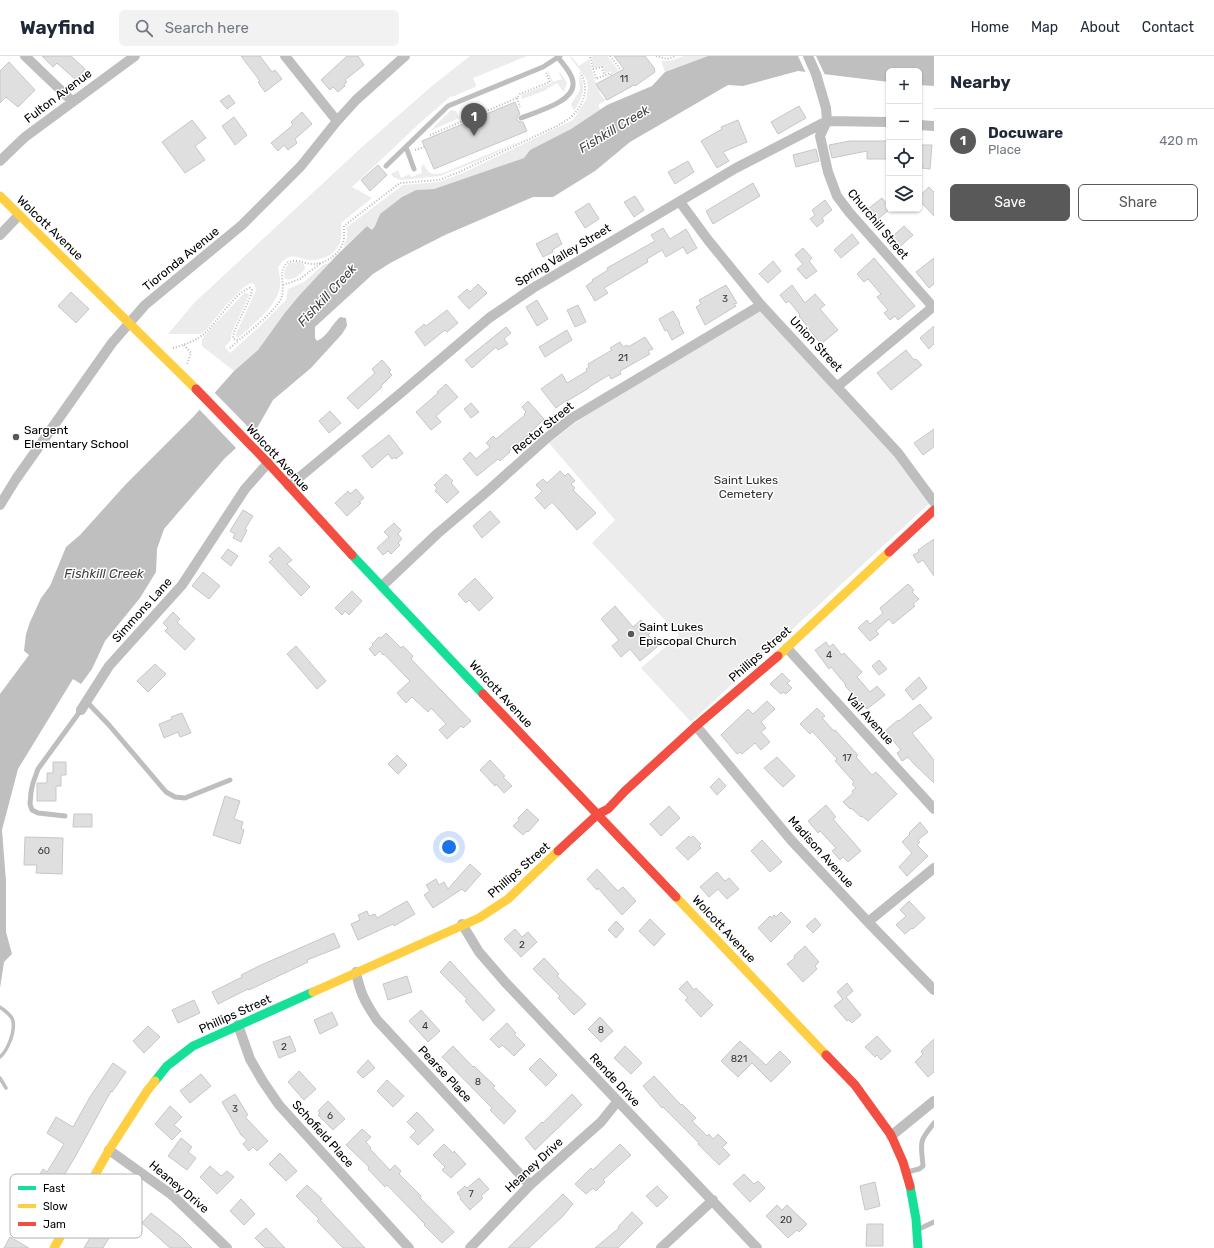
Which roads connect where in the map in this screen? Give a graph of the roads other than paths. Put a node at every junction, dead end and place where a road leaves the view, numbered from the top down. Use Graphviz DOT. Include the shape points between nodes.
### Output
graph roads {
  1 [pos="25,56"];
  2 [pos="135,56"];
  3 [pos="285,56"];
  4 [pos="405,56"];
  5 [pos="808,56"];
  6 [pos="558,57"];
  7 [pos="72,101"];
  8 [pos="521,118"];
  9 [pos="337,121"];
  10 [pos="827,121"];
  11 [pos="886,122"];
  12 [pos="922,125"];
  13 [pos="934,126"];
  14 [pos="406,147"];
  15 [pos="0,161"];
  16 [pos="386,166"];
  17 [pos="414,169"];
  18 [pos="0,196"];
  19 [pos="680,202"];
  20 [pos="19,215"];
  21 [pos="0,235"];
  22 [pos="761,305"];
  23 [pos="933,307"];
  24 [pos="129,322"];
  25 [pos="838,386"];
  26 [pos="265,460"];
  27 [pos="289,486"];
  28 [pos="934,502"];
  29 [pos="0,505"];
  30 [pos="934,510"];
  31 [pos="382,586"];
  32 [pos="787,648"];
  33 [pos="84,705"];
  34 [pos="696,726"];
  35 [pos="230,780"];
  36 [pos="934,809"];
  37 [pos="598,814"];
  38 [pos="65,816"];
  39 [pos="934,868"];
  40 [pos="868,922"];
  41 [pos="462,924"];
  42 [pos="356,972"];
  43 [pos="934,990"];
  44 [pos="238,1025"];
  45 [pos="934,1101"];
  46 [pos="617,1102"];
  47 [pos="934,1123"];
  48 [pos="891,1136"];
  49 [pos="109,1150"];
  50 [pos="906,1173"];
  51 [pos="96,1174"];
  52 [pos="530,1185"];
  53 [pos="713,1200"];
  54 [pos="934,1222"];
  55 [pos="918,1229"];
  56 [pos="60,1238"];
  57 [pos="54,1248"];
  58 [pos="227,1248"];
  59 [pos="409,1248"];
  60 [pos="470,1248"];
  61 [pos="661,1248"];
  62 [pos="757,1248"];
  63 [pos="918,1248"];
  1 -- 7 [label="street"];
  2 -- 7 [label="street, Fulton Avenue"];
  3 -- 9 [label="street"];
  4 -- 9 [label="street, Tioronda Avenue" via="356,100"];
  5 -- 10 [label="street, Churchill Street" via="826,108"];
  6 -- 8 [label="lane" via="574,83 571,93 553,106"];
  6 -- 14 [label="lane" via="543,67 448,106"];
  7 -- 15 [label="street, Fulton Avenue" via="25,137"];
  9 -- 24 [label="street, Tioronda Avenue" via="301,166 242,226 148,302"];
  10 -- 11 [label="street, Spring Valley Street"];
  10 -- 19 [label="street, Spring Valley Street" via="736,168"];
  10 -- 23 [label="street, Churchill Street" via="820,136 828,172 837,196"];
  12 -- 13 [label="street"];
  14 -- 16 [label="lane"];
  14 -- 17 [label="lane"];
  18 -- 20 [label="main road, Wolcott Avenue"];
  19 -- 22 [label="street, Union Street"];
  19 -- 27 [label="street, Spring Valley Street" via="533,288 489,318"];
  20 -- 21 [label="street"];
  20 -- 24 [label="main road, Wolcott Avenue"];
  22 -- 25 [label="street, Union Street"];
  22 -- 31 [label="street, Rector Street" via="572,418 437,534"];
  23 -- 25 [label="street"];
  24 -- 26 [label="main road, Wolcott Avenue"];
  24 -- 29 [label="street, Tioronda Avenue"];
  25 -- 28 [label="street, Union Street" via="898,453"];
  26 -- 27 [label="main road, Wolcott Avenue"];
  26 -- 33 [label="street, Simmons Lane" via="182,585 109,666"];
  27 -- 31 [label="main road, Wolcott Avenue"];
  30 -- 32 [label="main road, Phillips Street"];
  31 -- 37 [label="main road, Wolcott Avenue"];
  32 -- 34 [label="main road, Phillips Street"];
  32 -- 36 [label="street, Vail Avenue"];
  33 -- 35 [label="lane" via="109,725 166,792 175,797 185,798"];
  33 -- 38 [label="lane, Simmons Lane" via="36,775 31,792 32,810"];
  34 -- 37 [label="main road, Phillips Street" via="608,809"];
  34 -- 40 [label="street, Madison Avenue" via="792,840"];
  37 -- 41 [label="main road, Phillips Street" via="508,899 479,918"];
  37 -- 48 [label="main road, Wolcott Avenue" via="854,1085"];
  39 -- 40 [label="street"];
  40 -- 43 [label="street, Madison Avenue"];
  41 -- 42 [label="main road, Phillips Street"];
  41 -- 46 [label="street, Rende Drive" via="479,952 504,982"];
  42 -- 44 [label="main road, Phillips Street"];
  42 -- 52 [label="street, Pearse Place" via="359,989 377,1020"];
  44 -- 49 [label="main road, Phillips Street" via="193,1046 168,1066 147,1091"];
  44 -- 59 [label="street, Schofield Place" via="250,1059 279,1105"];
  45 -- 48 [label="street"];
  46 -- 52 [label="street, Heaney Drive" via="601,1122"];
  46 -- 53 [label="street, Rende Drive"];
  47 -- 50 [label="lane" via="921,1142 924,1166"];
  48 -- 50 [label="main road, Wolcott Avenue"];
  49 -- 51 [label="main road, Phillips Street"];
  49 -- 58 [label="street, Heaney Drive" via="172,1195"];
  50 -- 55 [label="main road, Wolcott Avenue"];
  52 -- 60 [label="street, Heaney Drive"];
  53 -- 61 [label="street"];
  53 -- 62 [label="street, Rende Drive"];
  54 -- 55 [label="lane"];
  55 -- 63 [label="main road, Wolcott Avenue"];
  56 -- 57 [label="main road, Phillips Street"];
}
